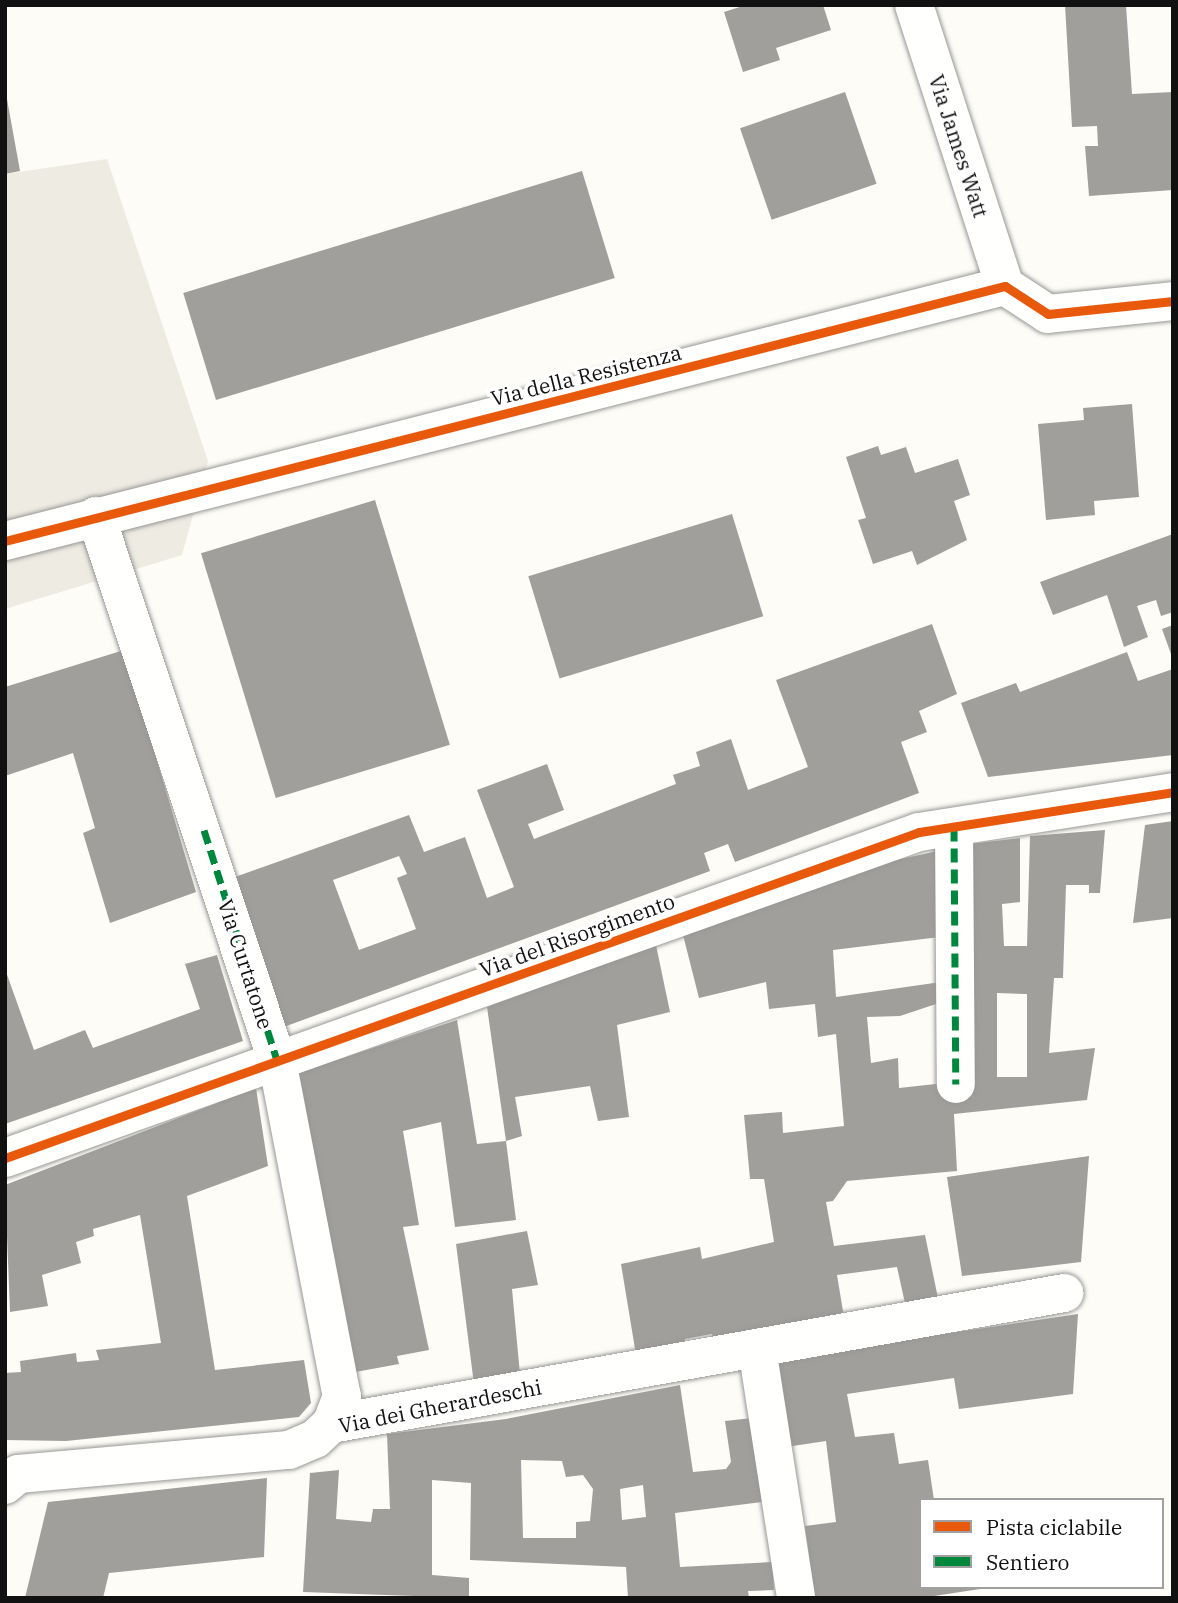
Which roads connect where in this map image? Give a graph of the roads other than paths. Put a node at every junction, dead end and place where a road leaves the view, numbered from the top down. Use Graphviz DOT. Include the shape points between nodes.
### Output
graph roads {
  1 [pos="914,5"];
  2 [pos="1005,286"];
  3 [pos="1173,301"];
  4 [pos="96,516"];
  5 [pos="5,541"];
  6 [pos="1173,792"];
  7 [pos="954,827"];
  8 [pos="277,1060"];
  9 [pos="956,1084"];
  10 [pos="5,1158"];
  11 [pos="1064,1293"];
  12 [pos="757,1348"];
  13 [pos="331,1424"];
  14 [pos="5,1485"];
  15 [pos="796,1598"];
  1 -- 2 [label="street, Via James Watt"];
  2 -- 3 [label="street" via="1048,314"];
  2 -- 4 [label="street, Via della Resistenza"];
  4 -- 5 [label="street, Via della Resistenza"];
  4 -- 8 [label="street, Via Curtatone"];
  6 -- 7 [label="street, Via del Risorgimento"];
  7 -- 8 [label="street, Via del Risorgimento" via="919,832"];
  7 -- 9 [label="street"];
  8 -- 10 [label="street, Via del Risorgimento"];
  8 -- 13 [label="street, Via Curtatone" via="342,1396"];
  11 -- 12 [label="street, Via dei Gherardeschi"];
  12 -- 13 [label="street, Via dei Gherardeschi"];
  12 -- 15 [label="street"];
  13 -- 14 [label="street, Via dei Gherardeschi" via="315,1439 289,1450 18,1474"];
}
